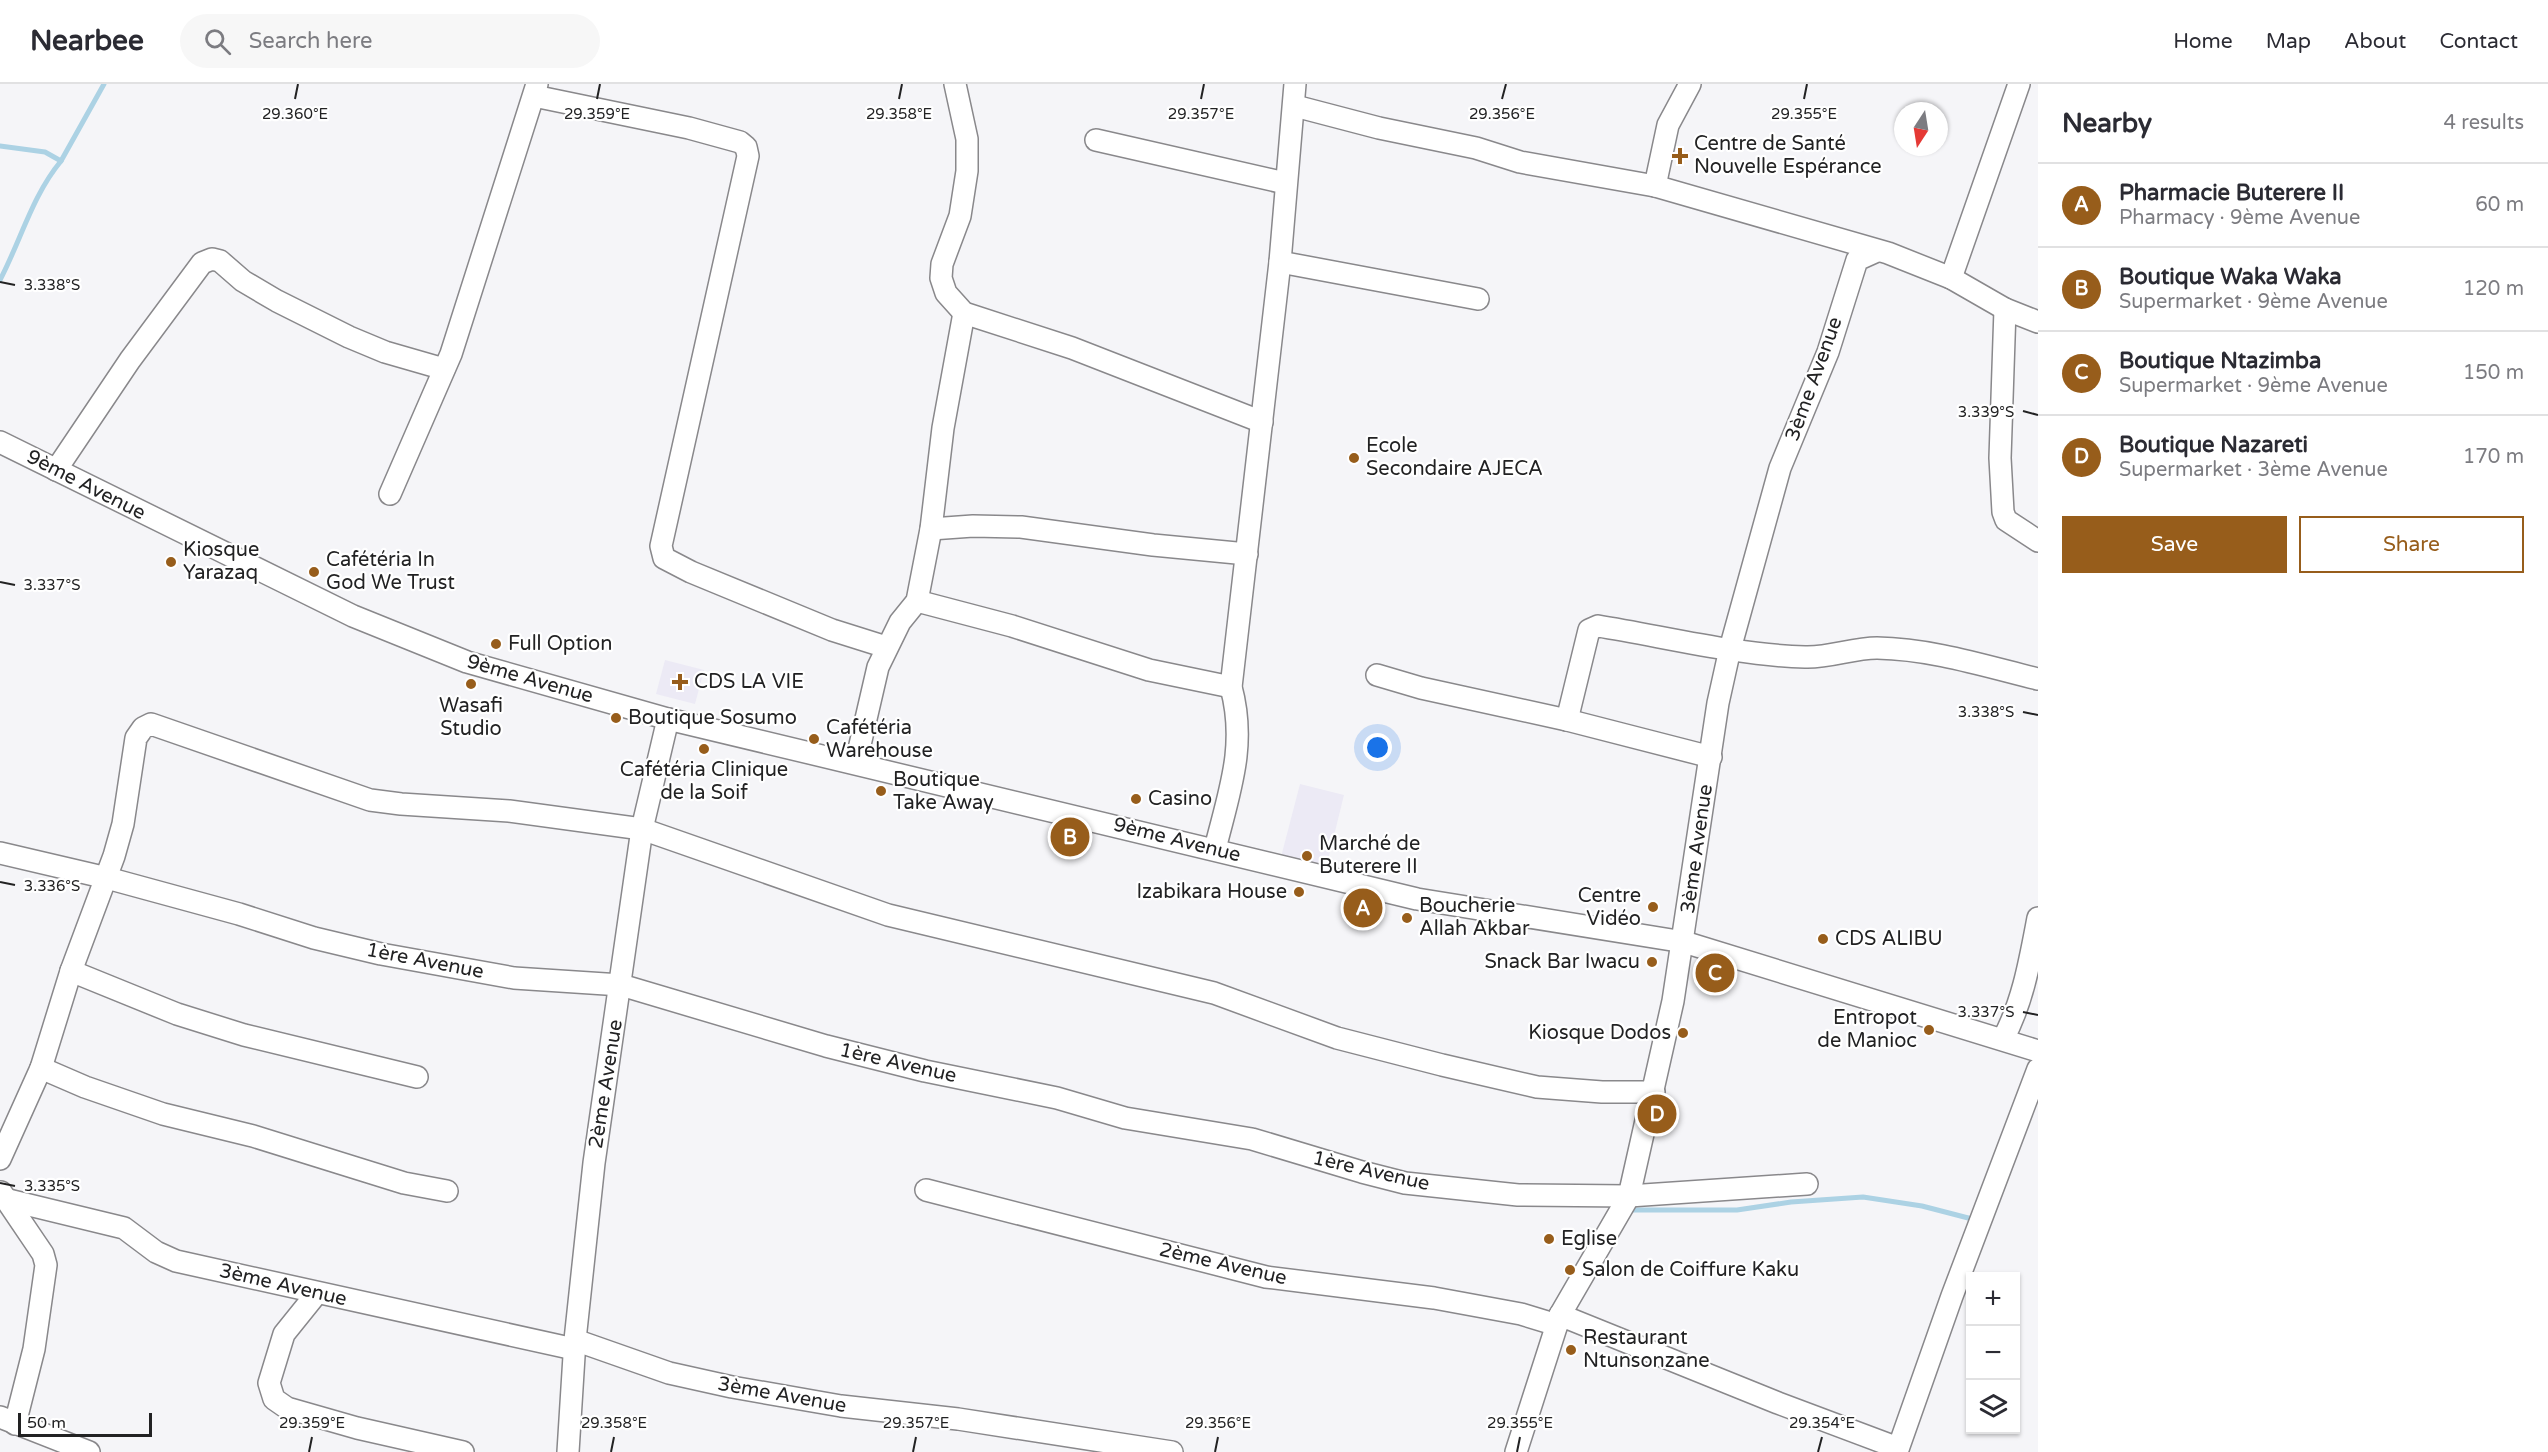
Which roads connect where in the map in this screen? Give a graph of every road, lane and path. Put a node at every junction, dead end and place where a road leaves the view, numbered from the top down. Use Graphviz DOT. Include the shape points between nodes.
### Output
graph roads {
  1 [pos="955,84"];
  2 [pos="1295,84"];
  3 [pos="1690,84"];
  4 [pos="2019,84"];
  5 [pos="535,90"];
  6 [pos="1294,106"];
  7 [pos="1096,140"];
  8 [pos="1285,183"];
  9 [pos="1655,186"];
  10 [pos="1877,251"];
  11 [pos="1280,262"];
  12 [pos="1951,278"];
  13 [pos="1478,299"];
  14 [pos="2005,309"];
  15 [pos="964,313"];
  16 [pos="2038,322"];
  17 [pos="444,369"];
  18 [pos="1262,422"];
  19 [pos="0,442"];
  20 [pos="56,470"];
  21 [pos="390,494"];
  22 [pos="931,529"];
  23 [pos="2038,541"];
  24 [pos="1247,554"];
  25 [pos="917,601"];
  26 [pos="886,646"];
  27 [pos="1730,649"];
  28 [pos="1377,675"];
  29 [pos="2038,679"];
  30 [pos="1231,687"];
  31 [pos="668,719"];
  32 [pos="1568,720"];
  33 [pos="1711,757"];
  34 [pos="856,762"];
  35 [pos="642,829"];
  36 [pos="1215,849"];
  37 [pos="0,853"];
  38 [pos="107,878"];
  39 [pos="2038,918"];
  40 [pos="1684,942"];
  41 [pos="71,971"];
  42 [pos="621,985"];
  43 [pos="2003,1039"];
  44 [pos="2038,1051"];
  45 [pos="41,1068"];
  46 [pos="2038,1069"];
  47 [pos="417,1077"];
  48 [pos="1654,1092"];
  49 [pos="0,1159"];
  50 [pos="1807,1184"];
  51 [pos="926,1190"];
  52 [pos="447,1191"];
  53 [pos="1,1195"];
  54 [pos="1629,1196"];
  55 [pos="317,1293"];
  56 [pos="1559,1320"];
  57 [pos="575,1345"];
  58 [pos="8,1420"];
  59 [pos="1898,1450"];
  60 [pos="89,1452"];
  61 [pos="463,1452"];
  62 [pos="568,1452"];
  63 [pos="1172,1452"];
  64 [pos="1516,1452"];
  1 -- 15 [label="street" via="967,139 967,171 964,199 941,278 946,293"];
  2 -- 6 [label="street"];
  3 -- 9 [label="street" via="1668,125"];
  4 -- 12 [label="street"];
  5 -- 17 [label="street" via="490,238"];
  5 -- 26 [label="street" via="689,128 746,147 748,156 662,553 664,558 702,577 832,630"];
  6 -- 8 [label="street"];
  6 -- 9 [label="street" via="1476,148 1520,162"];
  7 -- 8 [label="street"];
  8 -- 11 [label="street"];
  9 -- 10 [label="street"];
  10 -- 12 [label="street"];
  10 -- 27 [label="street, 3ème Avenue" via="1857,260 1828,352 1780,468"];
  11 -- 13 [label="street"];
  11 -- 18 [label="street"];
  12 -- 14 [label="street"];
  14 -- 16 [label="street"];
  14 -- 23 [label="street" via="2000,459 2003,512 2006,520"];
  15 -- 18 [label="street" via="1072,348"];
  15 -- 22 [label="street" via="943,428"];
  17 -- 20 [label="street" via="349,337 277,301 212,259 202,262"];
  17 -- 21 [label="street"];
  18 -- 24 [label="street"];
  19 -- 20 [label="street, 9ème Avenue"];
  20 -- 31 [label="street, 9ème Avenue" via="407,639 467,662"];
  22 -- 24 [label="street" via="1021,527"];
  22 -- 25 [label="street"];
  24 -- 30 [label="street"];
  25 -- 26 [label="street"];
  25 -- 30 [label="street" via="1012,626 1149,670"];
  26 -- 34 [label="street"];
  27 -- 29 [label="street" via="1804,657 1852,650 1901,649"];
  27 -- 32 [label="street" via="1592,627"];
  27 -- 33 [label="street, 3ème Avenue"];
  28 -- 32 [label="street" via="1478,702"];
  30 -- 36 [label="street" via="1238,711 1238,753"];
  31 -- 34 [label="street, 9ème Avenue"];
  31 -- 35 [label="street, 2ème Avenue"];
  32 -- 33 [label="street"];
  33 -- 40 [label="street, 3ème Avenue"];
  34 -- 36 [label="street, 9ème Avenue"];
  35 -- 38 [label="street" via="370,800 151,724 136,738 123,824"];
  35 -- 42 [label="street, 2ème Avenue"];
  35 -- 48 [label="street" via="888,915 1214,993 1337,1038 1538,1087"];
  36 -- 40 [label="street, 9ème Avenue" via="1417,899"];
  37 -- 38 [label="street, 1ère Avenue"];
  38 -- 41 [label="street"];
  38 -- 42 [label="street, 1ère Avenue" via="381,954 514,978"];
  39 -- 43 [label="street" via="2014,1019"];
  40 -- 43 [label="street, 9ème Avenue"];
  40 -- 48 [label="street, 3ème Avenue"];
  41 -- 45 [label="street"];
  41 -- 47 [label="street" via="233,1032"];
  42 -- 54 [label="street, 1ère Avenue" via="925,1071 1057,1098 1125,1118 1252,1139 1406,1183 1518,1195"];
  42 -- 57 [label="street, 2ème Avenue" via="594,1163"];
  43 -- 44 [label="street, 9ème Avenue"];
  45 -- 49 [label="street"];
  45 -- 52 [label="street" via="163,1114 253,1136 404,1183"];
  46 -- 59 [label="street"];
  48 -- 54 [label="street, 3ème Avenue"];
  50 -- 54 [label="street, 1ère Avenue"];
  51 -- 56 [label="street, 2ème Avenue" via="1266,1277 1434,1298"];
  53 -- 55 [label="street, 3ème Avenue" via="124,1228 156,1252 176,1261"];
  53 -- 58 [label="street" via="43,1254 46,1265 34,1349"];
  54 -- 56 [label="street, 3ème Avenue"];
  55 -- 57 [label="street, 3ème Avenue"];
  55 -- 61 [label="street" via="284,1334 269,1383 274,1399 287,1408 357,1428"];
  56 -- 59 [label="street, 2ème Avenue"];
  56 -- 64 [label="street, 3ème Avenue"];
  57 -- 62 [label="street, 2ème Avenue"];
  57 -- 63 [label="street, 3ème Avenue" via="732,1387"];
  58 -- 60 [label="street"];
}
